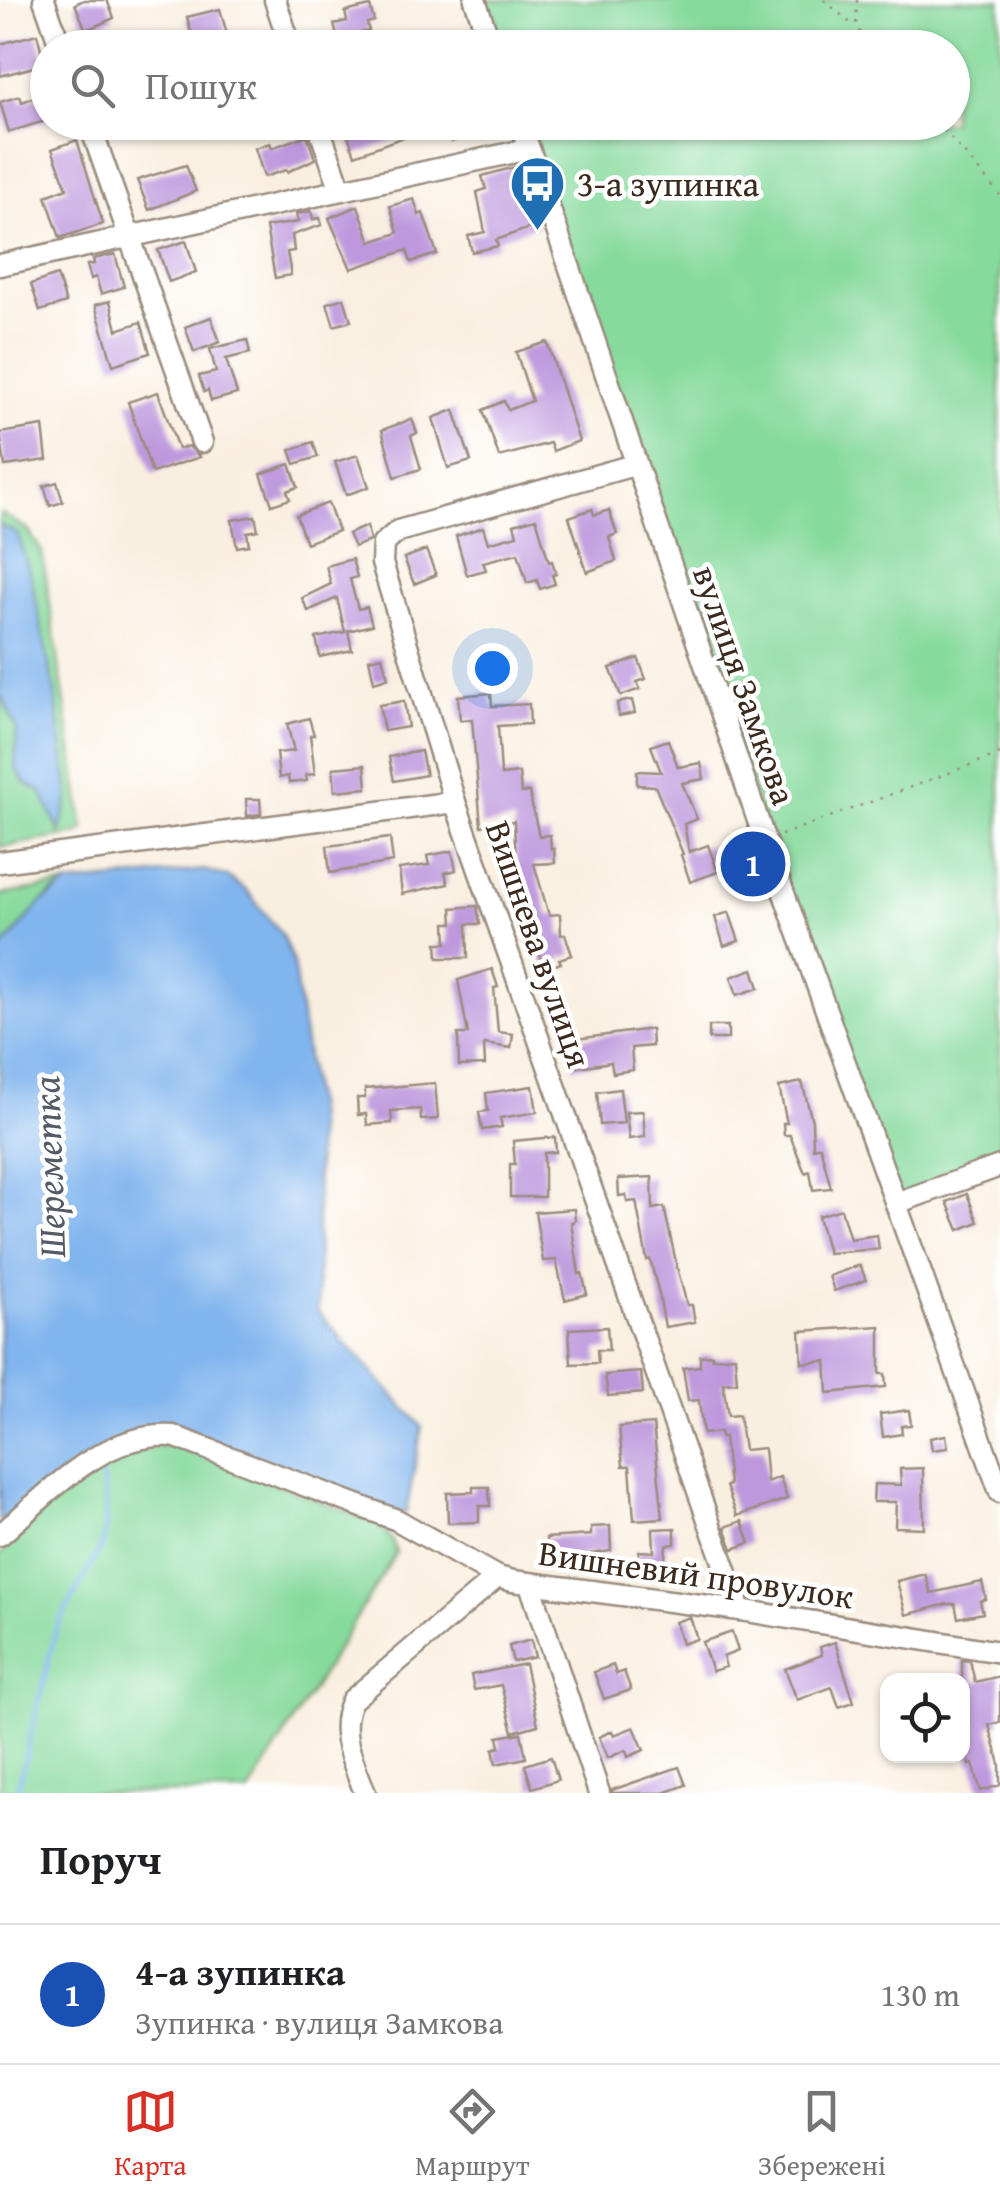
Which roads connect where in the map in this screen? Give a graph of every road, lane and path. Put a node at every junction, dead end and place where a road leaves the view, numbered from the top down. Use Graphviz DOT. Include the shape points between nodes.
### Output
graph roads {
  1 [pos="44,0"];
  2 [pos="275,0"];
  3 [pos="475,0"];
  4 [pos="824,0"];
  5 [pos="857,0"];
  6 [pos="856,28"];
  7 [pos="55,30"];
  8 [pos="285,30"];
  9 [pos="486,30"];
  10 [pos="95,140"];
  11 [pos="324,140"];
  12 [pos="526,140"];
  13 [pos="952,140"];
  14 [pos="529,149"];
  15 [pos="341,190"];
  16 [pos="1000,196"];
  17 [pos="130,237"];
  18 [pos="0,266"];
  19 [pos="202,442"];
  20 [pos="634,466"];
  21 [pos="1000,754"];
  22 [pos="454,802"];
  23 [pos="764,842"];
  24 [pos="0,862"];
  25 [pos="1000,1166"];
  26 [pos="896,1203"];
  27 [pos="1000,1492"];
  28 [pos="0,1536"];
  29 [pos="497,1576"];
  30 [pos="530,1584"];
  31 [pos="740,1610"];
  32 [pos="1000,1652"];
  33 [pos="365,1793"];
  34 [pos="599,1793"];
  1 -- 7 [label="street"];
  2 -- 8 [label="street"];
  3 -- 9 [label="street"];
  4 -- 6 [label="path"];
  5 -- 6 [label="path"];
  10 -- 17 [label="street"];
  11 -- 15 [label="street"];
  12 -- 14 [label="street, вулиця Замкова"];
  13 -- 16 [label="path"];
  14 -- 15 [label="street"];
  14 -- 20 [label="street, вулиця Замкова"];
  15 -- 17 [label="street"];
  17 -- 18 [label="street"];
  17 -- 19 [label="street"];
  20 -- 22 [label="street, Вишнева вулиця" via="398,531 383,544 382,563"];
  20 -- 23 [label="street, вулиця Замкова"];
  21 -- 23 [label="path"];
  22 -- 24 [label="street"];
  22 -- 31 [label="street, Вишнева вулиця"];
  23 -- 26 [label="street, вулиця Замкова"];
  25 -- 26 [label="street"];
  26 -- 27 [label="street, вулиця Замкова"];
  28 -- 29 [label="street, Вишневий провулок" via="90,1461 156,1434 189,1440 396,1520"];
  29 -- 30 [label="street, Вишневий провулок"];
  29 -- 33 [label="street" via="352,1700 344,1734"];
  30 -- 31 [label="street, Вишневий провулок"];
  30 -- 34 [label="street"];
  31 -- 32 [label="street, Вишневий провулок"];
}
